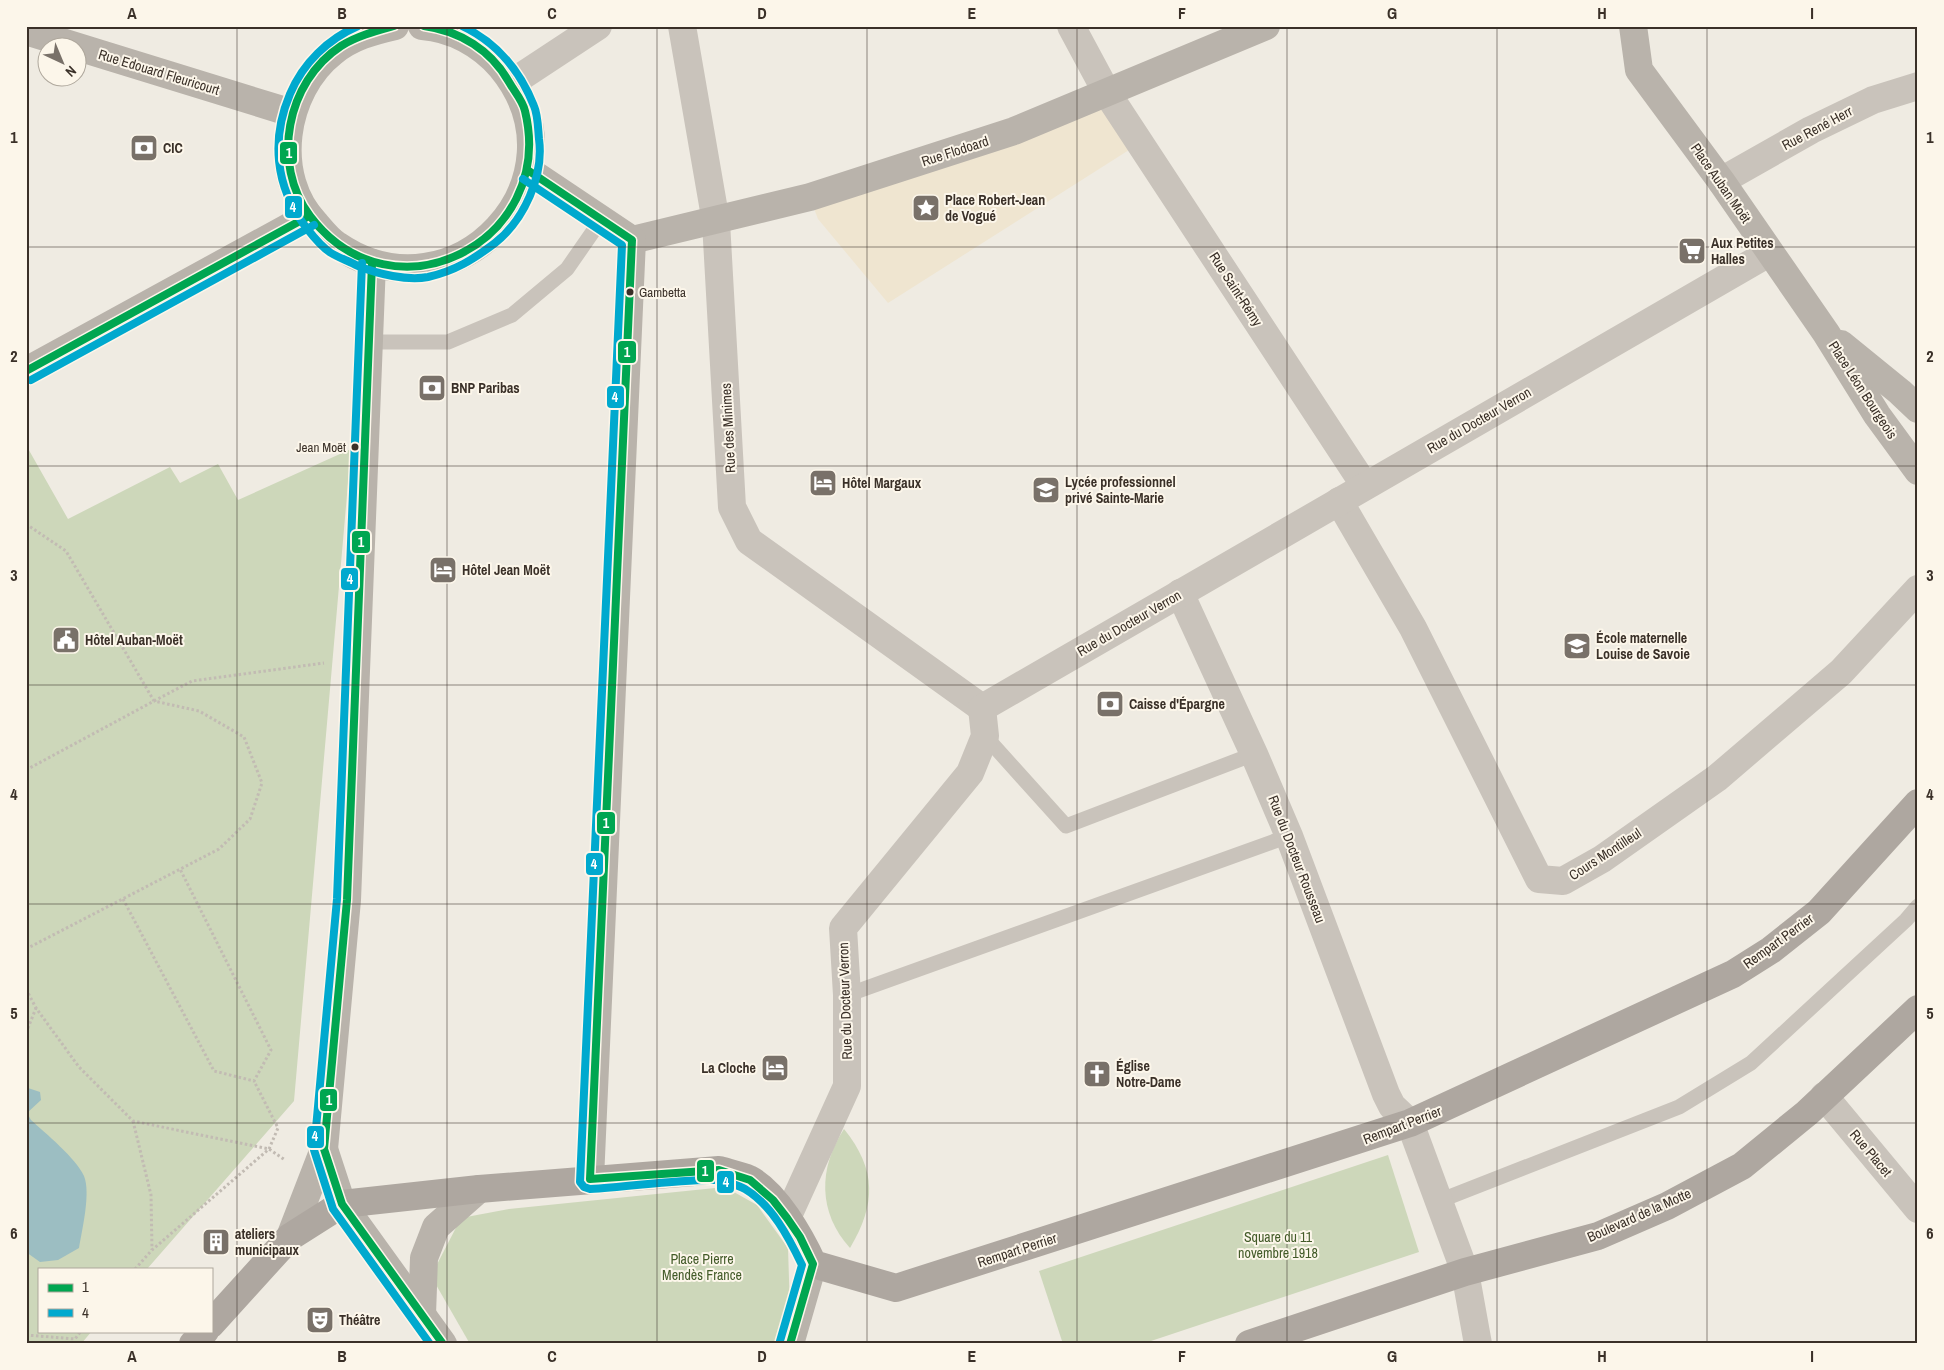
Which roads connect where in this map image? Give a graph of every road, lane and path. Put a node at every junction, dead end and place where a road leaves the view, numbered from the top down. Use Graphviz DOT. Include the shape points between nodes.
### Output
graph roads {
  1 [pos="395,26"];
  2 [pos="422,26"];
  3 [pos="598,26"];
  4 [pos="682,26"];
  5 [pos="1071,26"];
  6 [pos="1266,26"];
  7 [pos="1633,26"];
  8 [pos="26,31"];
  9 [pos="572,35"];
  10 [pos="513,82"];
  11 [pos="1918,86"];
  12 [pos="1107,93"];
  13 [pos="292,113"];
  14 [pos="529,171"];
  15 [pos="1722,181"];
  16 [pos="308,216"];
  17 [pos="601,220"];
  18 [pos="716,222"];
  19 [pos="632,240"];
  20 [pos="1770,253"];
  21 [pos="372,263"];
  22 [pos="1826,333"];
  23 [pos="368,342"];
  24 [pos="26,371"];
  25 [pos="1918,409"];
  26 [pos="1918,471"];
  27 [pos="1365,486"];
  28 [pos="1339,502"];
  29 [pos="26,524"];
  30 [pos="1918,589"];
  31 [pos="1180,593"];
  32 [pos="356,658"];
  33 [pos="154,701"];
  34 [pos="982,708"];
  35 [pos="985,736"];
  36 [pos="1254,754"];
  37 [pos="26,770"];
  38 [pos="1918,803"];
  39 [pos="1289,836"];
  40 [pos="180,869"];
  41 [pos="123,899"];
  42 [pos="1918,906"];
  43 [pos="26,949"];
  44 [pos="26,989"];
  45 [pos="847,995"];
  46 [pos="36,1008"];
  47 [pos="1918,1009"];
  48 [pos="26,1033"];
  49 [pos="254,1082"];
  50 [pos="1824,1096"];
  51 [pos="133,1121"];
  52 [pos="1410,1123"];
  53 [pos="324,1149"];
  54 [pos="269,1150"];
  55 [pos="313,1178"];
  56 [pos="590,1180"];
  57 [pos="479,1189"];
  58 [pos="1439,1201"];
  59 [pos="342,1204"];
  60 [pos="1918,1209"];
  61 [pos="787,1218"];
  62 [pos="290,1238"];
  63 [pos="152,1250"];
  64 [pos="813,1264"];
  65 [pos="136,1268"];
  66 [pos="1465,1272"];
  67 [pos="422,1315"];
  68 [pos="212,1323"];
  69 [pos="80,1332"];
  70 [pos="204,1332"];
  71 [pos="26,1334"];
  72 [pos="193,1344"];
  73 [pos="443,1344"];
  74 [pos="790,1344"];
  75 [pos="1249,1344"];
  76 [pos="1478,1344"];
  1 -- 13 [label="main road" via="365,33 332,52 308,79"];
  2 -- 10 [label="main road" via="465,38 492,57"];
  3 -- 9 [label="street"];
  4 -- 18 [label="street, Rue des Minimes"];
  5 -- 12 [label="street, Rue Saint-Rémy"];
  6 -- 12 [label="main road, Rue Flodoard"];
  7 -- 15 [label="main road, Place Auban Moët" via="1639,70"];
  8 -- 13 [label="main road, Rue Edouard Fleuricourt"];
  9 -- 10 [label="street"];
  10 -- 14 [label="main road" via="529,125"];
  11 -- 15 [label="street, Rue René Herr" via="1864,104"];
  12 -- 18 [label="main road, Rue Flodoard" via="1014,132 810,198"];
  12 -- 27 [label="street, Rue Saint-Rémy"];
  13 -- 16 [label="main road" via="287,149 292,184"];
  14 -- 17 [label="main road"];
  14 -- 21 [label="main road" via="514,209 488,240 452,261 412,269"];
  15 -- 20 [label="main road, Place Auban Moët"];
  16 -- 21 [label="main road" via="336,245"];
  16 -- 24 [label="main road"];
  17 -- 19 [label="main road"];
  17 -- 23 [label="lane" via="567,269 512,315 448,342"];
  18 -- 19 [label="main road, Rue Flodoard"];
  18 -- 34 [label="street, Rue des Minimes" via="732,507 749,541"];
  19 -- 56 [label="main road"];
  20 -- 22 [label="main road, Place Auban Moët"];
  20 -- 27 [label="street, Rue du Docteur Verron"];
  21 -- 23 [label="main road"];
  22 -- 25 [label="main road, Place Léon Bourgeois"];
  22 -- 26 [label="main road, Place Léon Bourgeois" via="1877,415"];
  23 -- 32 [label="main road"];
  27 -- 28 [label="street, Rue du Docteur Verron"];
  28 -- 30 [label="street, Cours Montilleul" via="1412,628 1539,879 1563,881 1602,860 1716,778 1841,672"];
  28 -- 31 [label="street, Rue du Docteur Verron"];
  29 -- 33 [label="path" via="66,551"];
  31 -- 34 [label="street, Rue du Docteur Verron"];
  31 -- 36 [label="street, Rue du Docteur Rousseau"];
  32 -- 33 [label="path" via="192,681"];
  32 -- 53 [label="main road" via="347,900"];
  33 -- 37 [label="path"];
  33 -- 40 [label="path" via="199,711 244,737 262,783 250,819 219,850"];
  34 -- 35 [label="street, Rue du Docteur Verron"];
  35 -- 36 [label="lane" via="1066,826"];
  35 -- 45 [label="street, Rue du Docteur Verron" via="970,773 843,928"];
  36 -- 39 [label="street, Rue du Docteur Rousseau"];
  38 -- 52 [label="main road, Rempart Perrier" via="1819,912 1771,950 1733,974"];
  39 -- 45 [label="lane"];
  39 -- 52 [label="street, Rue du Docteur Rousseau" via="1386,1094 1392,1106"];
  40 -- 41 [label="path"];
  40 -- 49 [label="path" via="271,1050"];
  41 -- 43 [label="path"];
  41 -- 49 [label="path" via="214,1071"];
  42 -- 58 [label="lane" via="1743,1068 1679,1107"];
  44 -- 46 [label="path"];
  45 -- 61 [label="street, Rue du Docteur Verron" via="847,1086"];
  46 -- 48 [label="path"];
  46 -- 51 [label="path" via="79,1067"];
  47 -- 50 [label="main road, Boulevard de la Motte"];
  49 -- 54 [label="path" via="278,1128"];
  50 -- 60 [label="street, Rue Placet"];
  50 -- 66 [label="main road, Boulevard de la Motte" via="1742,1166 1667,1206 1598,1236"];
  51 -- 54 [label="path"];
  51 -- 63 [label="path" via="151,1196"];
  52 -- 58 [label="street"];
  52 -- 64 [label="main road, Rempart Perrier" via="896,1288"];
  53 -- 55 [label="main road"];
  53 -- 59 [label="main road"];
  54 -- 55 [label="path"];
  54 -- 63 [label="path"];
  55 -- 62 [label="main road"];
  56 -- 57 [label="main road"];
  56 -- 61 [label="main road" via="720,1170 750,1180 773,1200"];
  57 -- 59 [label="main road"];
  57 -- 67 [label="main road" via="436,1227 424,1258"];
  58 -- 66 [label="street"];
  59 -- 62 [label="main road"];
  59 -- 67 [label="main road"];
  61 -- 64 [label="main road"];
  62 -- 68 [label="main road"];
  63 -- 65 [label="path"];
  64 -- 74 [label="main road"];
  66 -- 75 [label="main road, Boulevard de la Motte"];
  66 -- 76 [label="street"];
  67 -- 73 [label="main road"];
  69 -- 71 [label="path" via="75,1338"];
  70 -- 72 [label="main road"];
}
